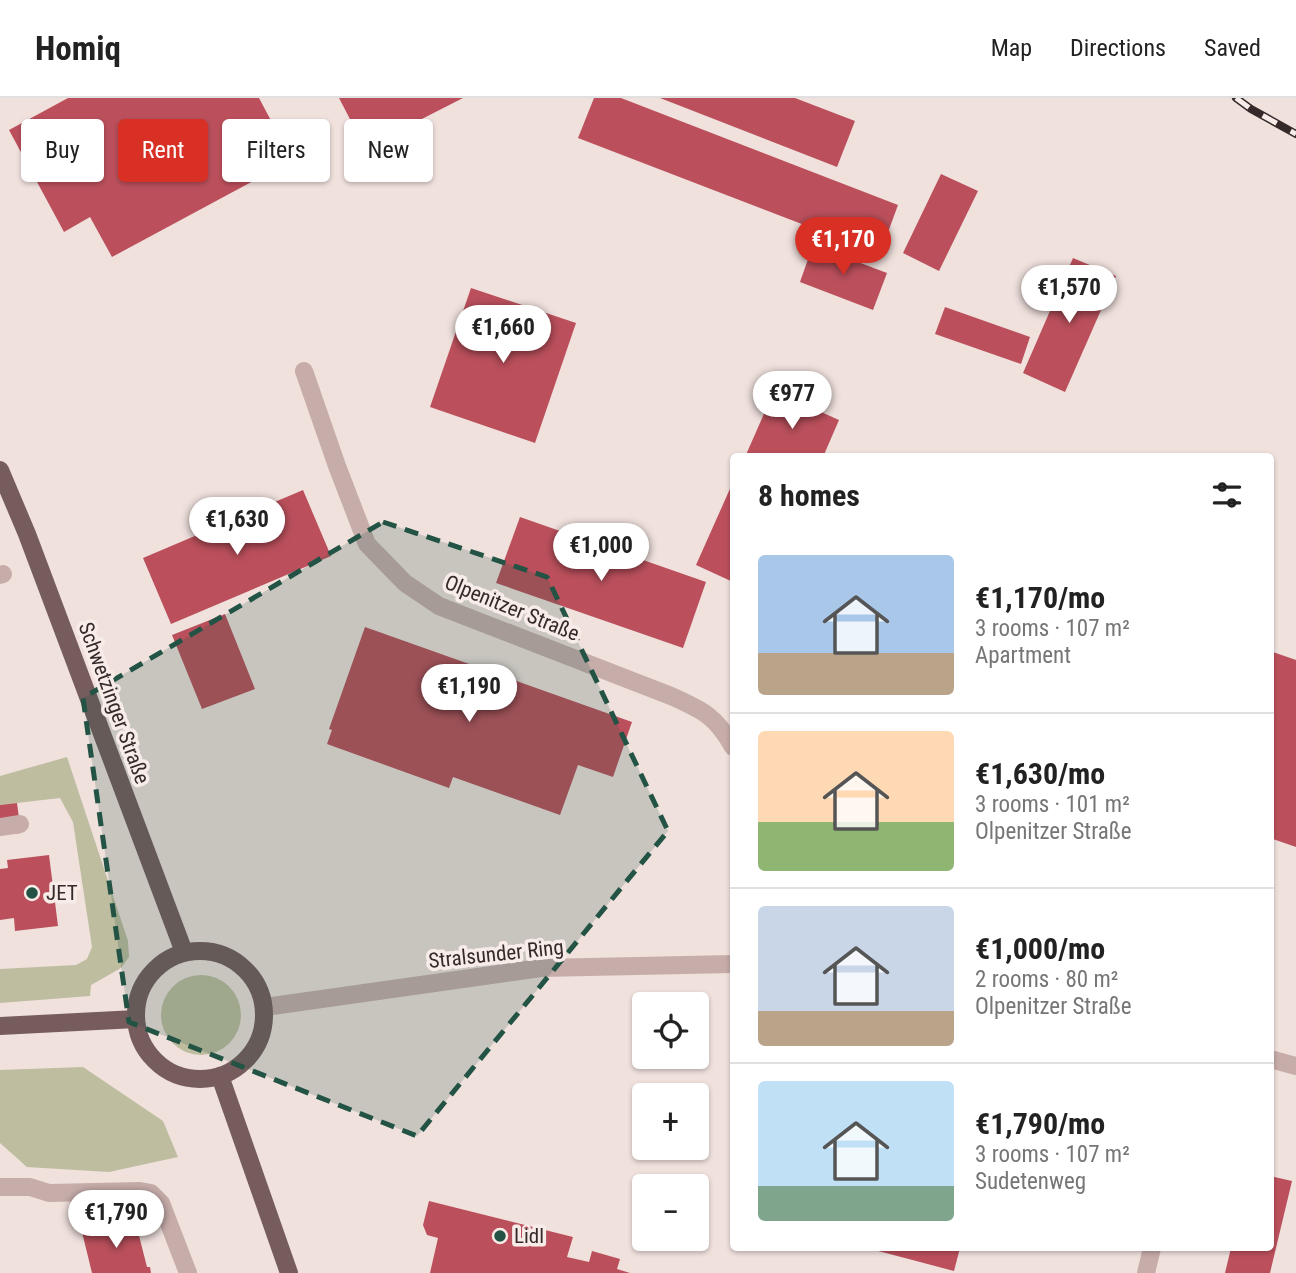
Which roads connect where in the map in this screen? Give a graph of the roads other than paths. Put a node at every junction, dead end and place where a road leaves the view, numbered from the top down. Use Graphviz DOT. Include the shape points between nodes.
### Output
graph roads {
  1 [pos="304,371"];
  2 [pos="0,470"];
  3 [pos="730,742"];
  4 [pos="20,824"];
  5 [pos="0,827"];
  6 [pos="184,952"];
  7 [pos="730,964"];
  8 [pos="265,1007"];
  9 [pos="136,1019"];
  10 [pos="0,1026"];
  11 [pos="1274,1060"];
  12 [pos="1296,1066"];
  13 [pos="220,1076"];
  14 [pos="0,1187"];
  15 [pos="1151,1251"];
  16 [pos="188,1273"];
  17 [pos="289,1273"];
  18 [pos="1146,1273"];
  1 -- 3 [label="street, Olpenitzer Straße" via="367,544 405,583 439,606 702,710"];
  2 -- 6 [label="main road, Schwetzinger Straße"];
  4 -- 5 [label="street"];
  6 -- 8 [label="main road" via="209,951 233,959 252,976"];
  6 -- 9 [label="main road" via="152,972 139,994"];
  7 -- 8 [label="street, Stralsunder Ring" via="541,968"];
  8 -- 13 [label="main road" via="257,1047 240,1066"];
  9 -- 10 [label="main road"];
  9 -- 13 [label="main road" via="143,1043 168,1071 192,1079"];
  11 -- 12 [label="street"];
  13 -- 17 [label="main road"];
  14 -- 16 [label="street" via="30,1187 49,1193 151,1193 161,1203"];
  15 -- 18 [label="street"];
}
